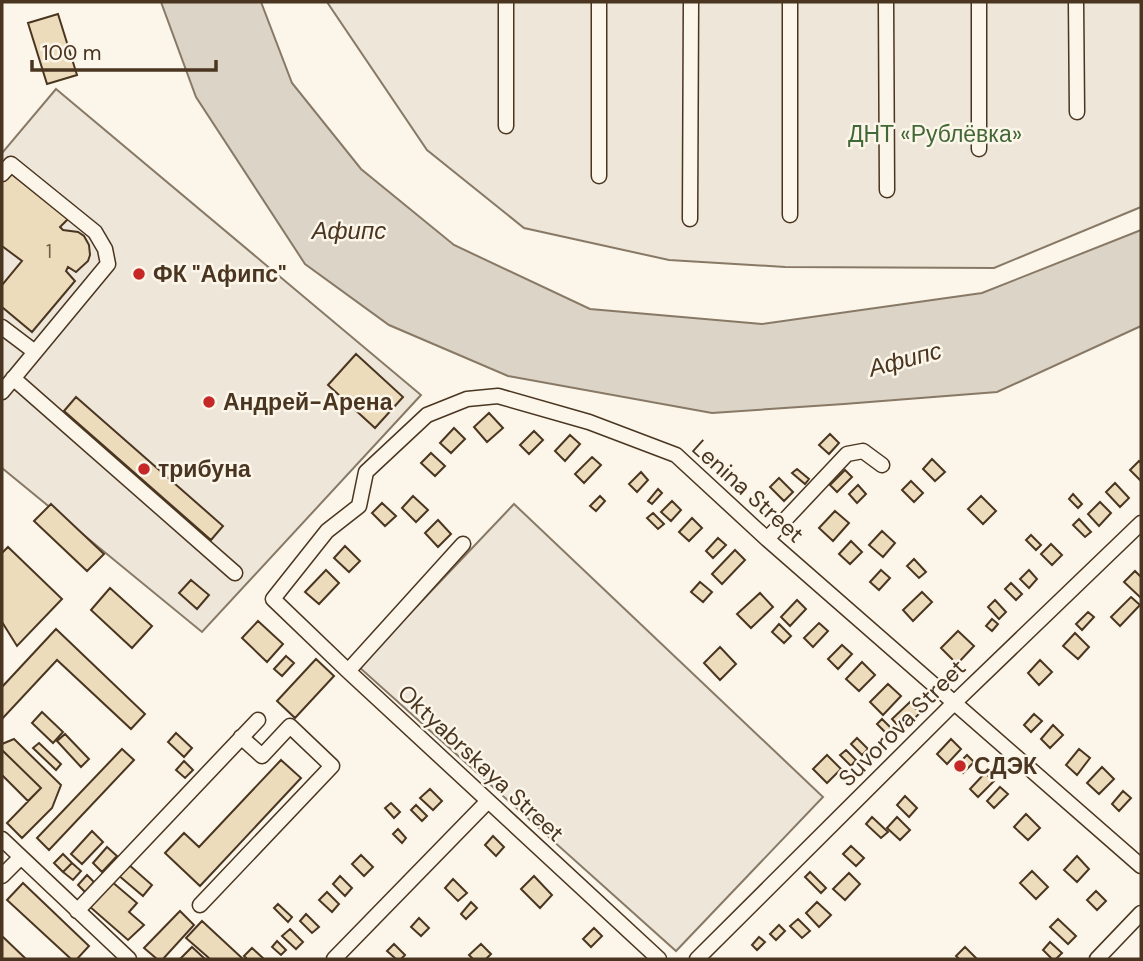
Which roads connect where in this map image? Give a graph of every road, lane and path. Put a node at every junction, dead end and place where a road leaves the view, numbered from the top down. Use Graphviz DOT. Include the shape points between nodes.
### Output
graph roads {
  1 [pos="506,2"];
  2 [pos="599,2"];
  3 [pos="691,2"];
  4 [pos="790,2"];
  5 [pos="886,2"];
  6 [pos="979,2"];
  7 [pos="1076,2"];
  8 [pos="1077,112"];
  9 [pos="506,126"];
  10 [pos="979,149"];
  11 [pos="2,174"];
  12 [pos="599,176"];
  13 [pos="887,190"];
  14 [pos="790,215"];
  15 [pos="690,219"];
  16 [pos="2,327"];
  17 [pos="35,352"];
  18 [pos="13,379"];
  19 [pos="2,392"];
  20 [pos="882,465"];
  21 [pos="1141,523"];
  22 [pos="766,539"];
  23 [pos="463,544"];
  24 [pos="235,573"];
  25 [pos="273,599"];
  26 [pos="348,671"];
  27 [pos="955,702"];
  28 [pos="258,720"];
  29 [pos="242,737"];
  30 [pos="488,801"];
  31 [pos="2,839"];
  32 [pos="21,857"];
  33 [pos="1141,866"];
  34 [pos="2,876"];
  35 [pos="200,905"];
  36 [pos="77,911"];
  37 [pos="1141,913"];
  38 [pos="129,959"];
  39 [pos="334,959"];
  40 [pos="659,959"];
  41 [pos="697,959"];
  42 [pos="1097,959"];
  1 -- 9 [label="street"];
  2 -- 12 [label="street"];
  3 -- 15 [label="street"];
  4 -- 14 [label="street"];
  5 -- 13 [label="street"];
  6 -- 10 [label="street"];
  7 -- 8 [label="street"];
  11 -- 17 [label="street" via="11,163 95,232 108,264"];
  16 -- 17 [label="street"];
  17 -- 18 [label="street"];
  18 -- 19 [label="street"];
  18 -- 24 [label="street"];
  20 -- 22 [label="street" via="863,451 847,454"];
  21 -- 27 [label="street, Suvorova Street"];
  22 -- 25 [label="street, Lenina Street" via="676,455 589,422 498,397 467,399 427,415 366,472 359,506 327,531"];
  22 -- 27 [label="street, Lenina Street"];
  23 -- 26 [label="street"];
  25 -- 26 [label="street, Oktyabrskaya Street"];
  26 -- 30 [label="street, Oktyabrskaya Street"];
  27 -- 33 [label="street, Lenina Street"];
  27 -- 41 [label="street, Suvorova Street"];
  28 -- 29 [label="street"];
  29 -- 35 [label="street" via="262,757 290,726 332,766"];
  29 -- 36 [label="street"];
  30 -- 39 [label="street"];
  30 -- 40 [label="street, Oktyabrskaya Street"];
  31 -- 32 [label="street"];
  32 -- 34 [label="street"];
  32 -- 36 [label="street"];
  36 -- 38 [label="street"];
  37 -- 42 [label="street"];
}
